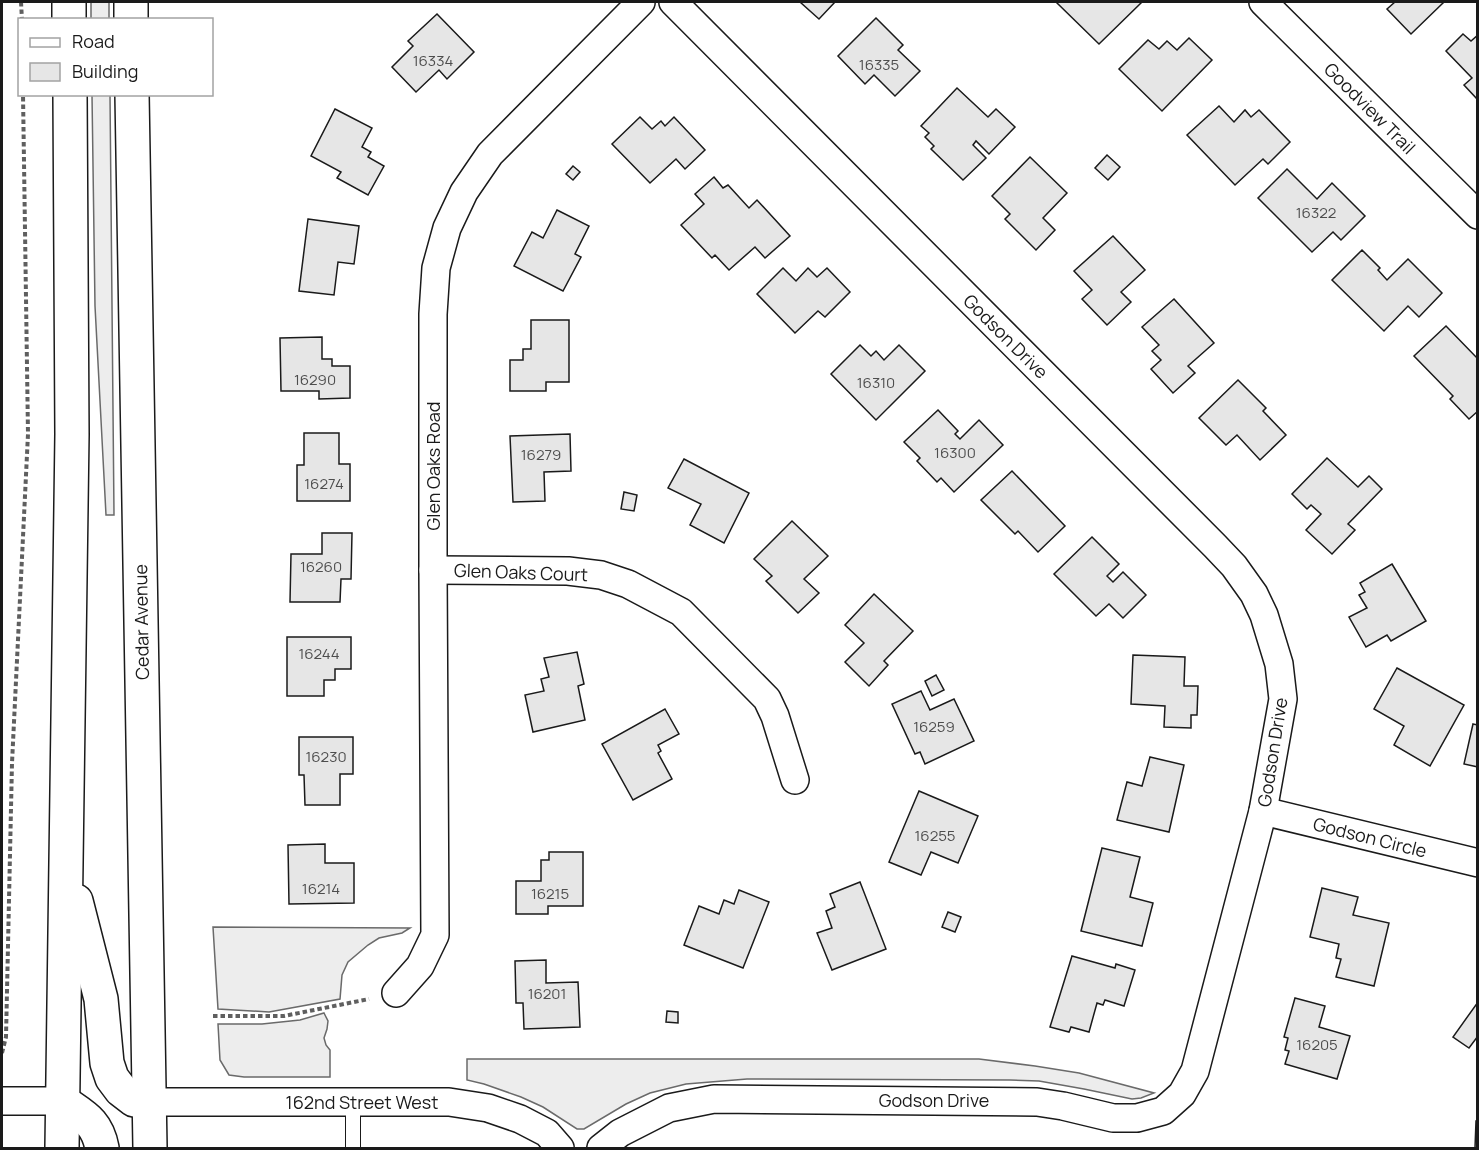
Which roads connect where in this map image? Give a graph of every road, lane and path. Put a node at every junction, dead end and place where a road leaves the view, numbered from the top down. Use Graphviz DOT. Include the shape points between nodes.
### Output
graph roads {
  1 [pos="21,2"];
  2 [pos="69,2"];
  3 [pos="131,2"];
  4 [pos="641,2"];
  5 [pos="673,2"];
  6 [pos="1263,2"];
  7 [pos="22,18"];
  8 [pos="69,18"];
  9 [pos="131,18"];
  10 [pos="23,96"];
  11 [pos="70,96"];
  12 [pos="132,96"];
  13 [pos="1478,215"];
  14 [pos="433,570"];
  15 [pos="795,780"];
  16 [pos="1263,811"];
  17 [pos="66,859"];
  18 [pos="1478,863"];
  19 [pos="396,993"];
  20 [pos="213,1016"];
  21 [pos="2,1053"];
  22 [pos="2,1101"];
  23 [pos="62,1101"];
  24 [pos="150,1102"];
  25 [pos="353,1102"];
  26 [pos="62,1149"];
  27 [pos="102,1149"];
  28 [pos="150,1149"];
  29 [pos="353,1149"];
  30 [pos="560,1149"];
  31 [pos="601,1149"];
  1 -- 7 [label="path"];
  2 -- 8 [label="main road"];
  3 -- 9 [label="main road"];
  4 -- 14 [label="street, Glen Oaks Road" via="490,154 464,192 447,228 436,268 433,314"];
  5 -- 16 [label="street, Godson Drive" via="1215,546 1254,594 1279,664 1283,699"];
  6 -- 13 [label="street, Goodview Trail"];
  10 -- 21 [label="path" via="28,435 12,763 6,1037"];
  11 -- 17 [label="main road" via="72,435"];
  12 -- 24 [label="main road, Cedar Avenue"];
  14 -- 15 [label="street, Glen Oaks Court" via="568,571 601,575 628,584 681,612 767,699"];
  14 -- 19 [label="street, Glen Oaks Road" via="435,935 420,966"];
  16 -- 18 [label="street, Godson Circle"];
  16 -- 31 [label="street, Godson Drive" via="1195,1071 1182,1094 1162,1111 1137,1118 1113,1118 1037,1102 714,1099 669,1108 620,1133"];
  17 -- 23 [label="main road"];
  17 -- 24 [label="main road" via="101,999 112,1078 134,1100"];
  19 -- 20 [label="path" via="284,1016"];
  22 -- 23 [label="street"];
  23 -- 26 [label="main road"];
  23 -- 27 [label="main road" via="91,1122"];
  24 -- 25 [label="street, 162nd Street West"];
  24 -- 28 [label="main road, Cedar Avenue"];
  25 -- 29 [label="lane"];
  25 -- 30 [label="street, 162nd Street West" via="450,1102 488,1108 547,1133"];
}
